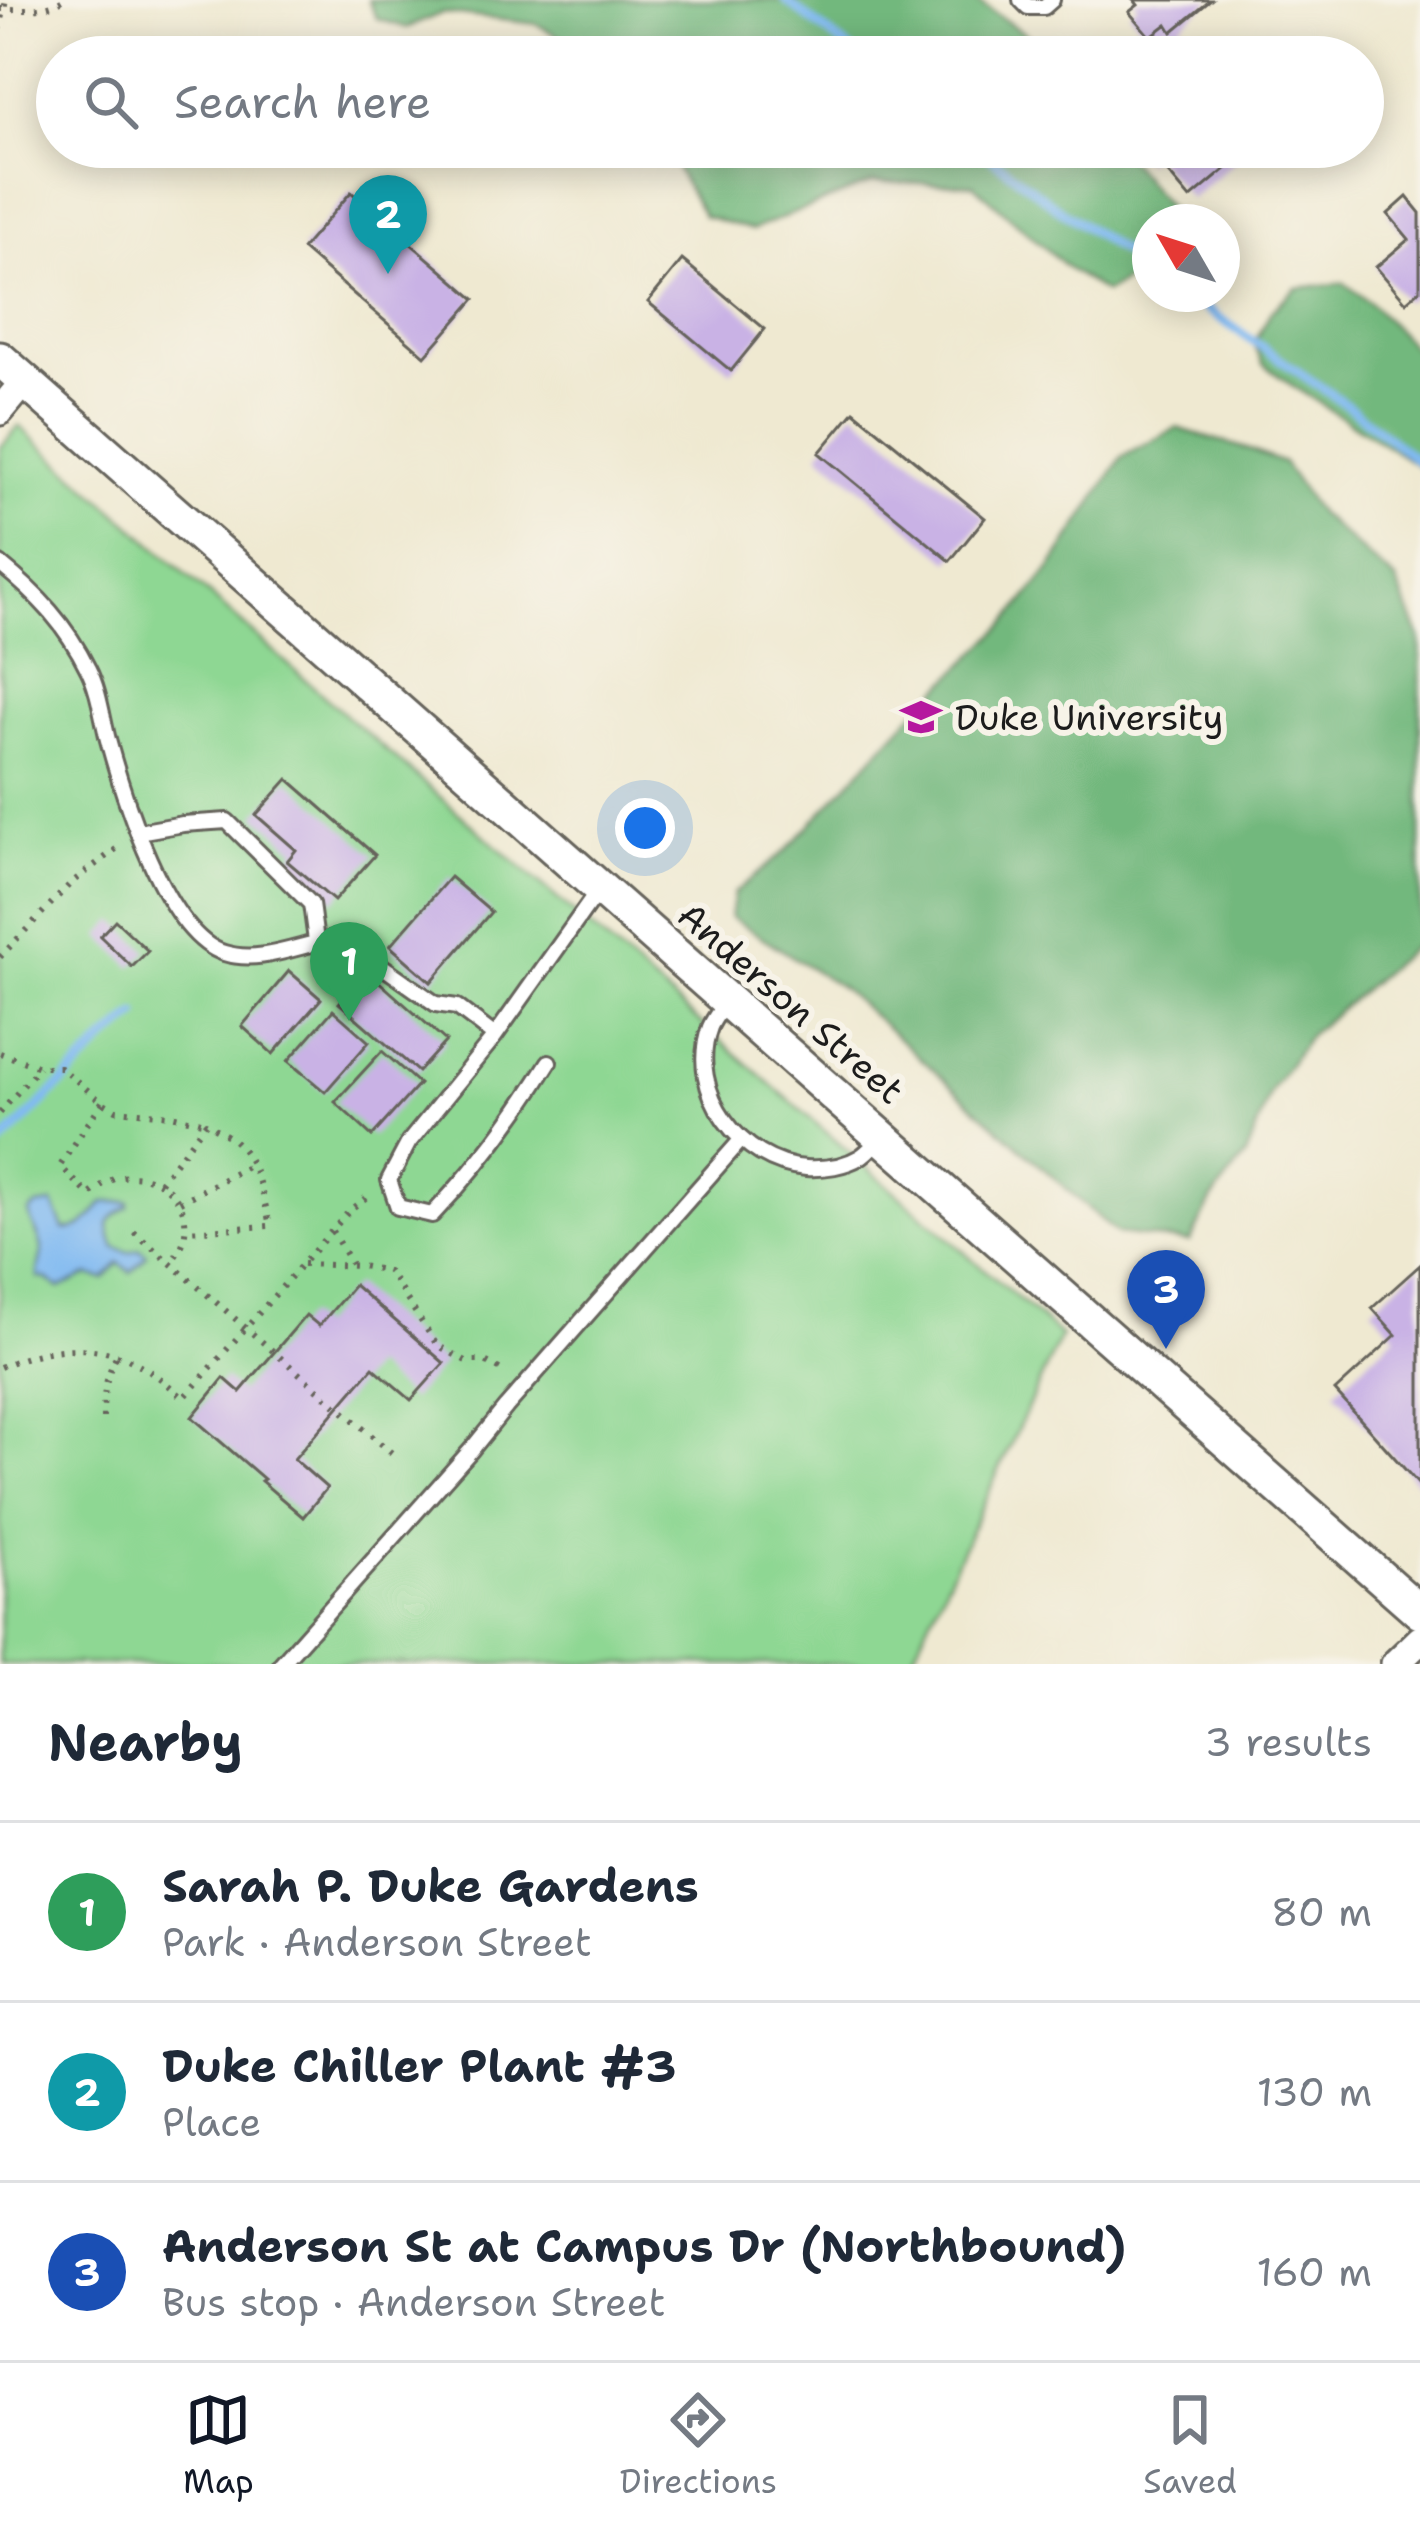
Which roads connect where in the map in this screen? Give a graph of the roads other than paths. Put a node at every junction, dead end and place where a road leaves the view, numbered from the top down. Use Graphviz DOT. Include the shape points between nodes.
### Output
graph roads {
  1 [pos="1021,0"];
  2 [pos="1052,0"];
  3 [pos="12,370"];
  4 [pos="0,411"];
  5 [pos="0,564"];
  6 [pos="138,832"];
  7 [pos="600,887"];
  8 [pos="316,941"];
  9 [pos="728,999"];
  10 [pos="495,1036"];
  11 [pos="549,1062"];
  12 [pos="883,1136"];
  13 [pos="741,1140"];
  14 [pos="1420,1612"];
  15 [pos="1420,1640"];
  16 [pos="281,1664"];
  17 [pos="1395,1664"];
  1 -- 2 [label="lane" via="1044,7"];
  3 -- 4 [label="street"];
  3 -- 7 [label="street, Anderson Street"];
  5 -- 6 [label="lane" via="66,627 91,674"];
  6 -- 8 [label="lane" via="227,821 311,904"];
  6 -- 8 [label="lane" via="184,923 221,952 257,958"];
  7 -- 9 [label="street, Anderson Street"];
  7 -- 10 [label="lane"];
  8 -- 10 [label="lane" via="342,938"];
  9 -- 12 [label="street, Anderson Street"];
  9 -- 13 [label="lane" via="711,1024 706,1068 717,1108"];
  10 -- 11 [label="lane" via="409,1142 389,1180 398,1208 432,1214"];
  12 -- 13 [label="lane" via="856,1159 812,1168 778,1163"];
  12 -- 14 [label="street, Anderson Street"];
  13 -- 16 [label="lane"];
  15 -- 17 [label="street"];
}
